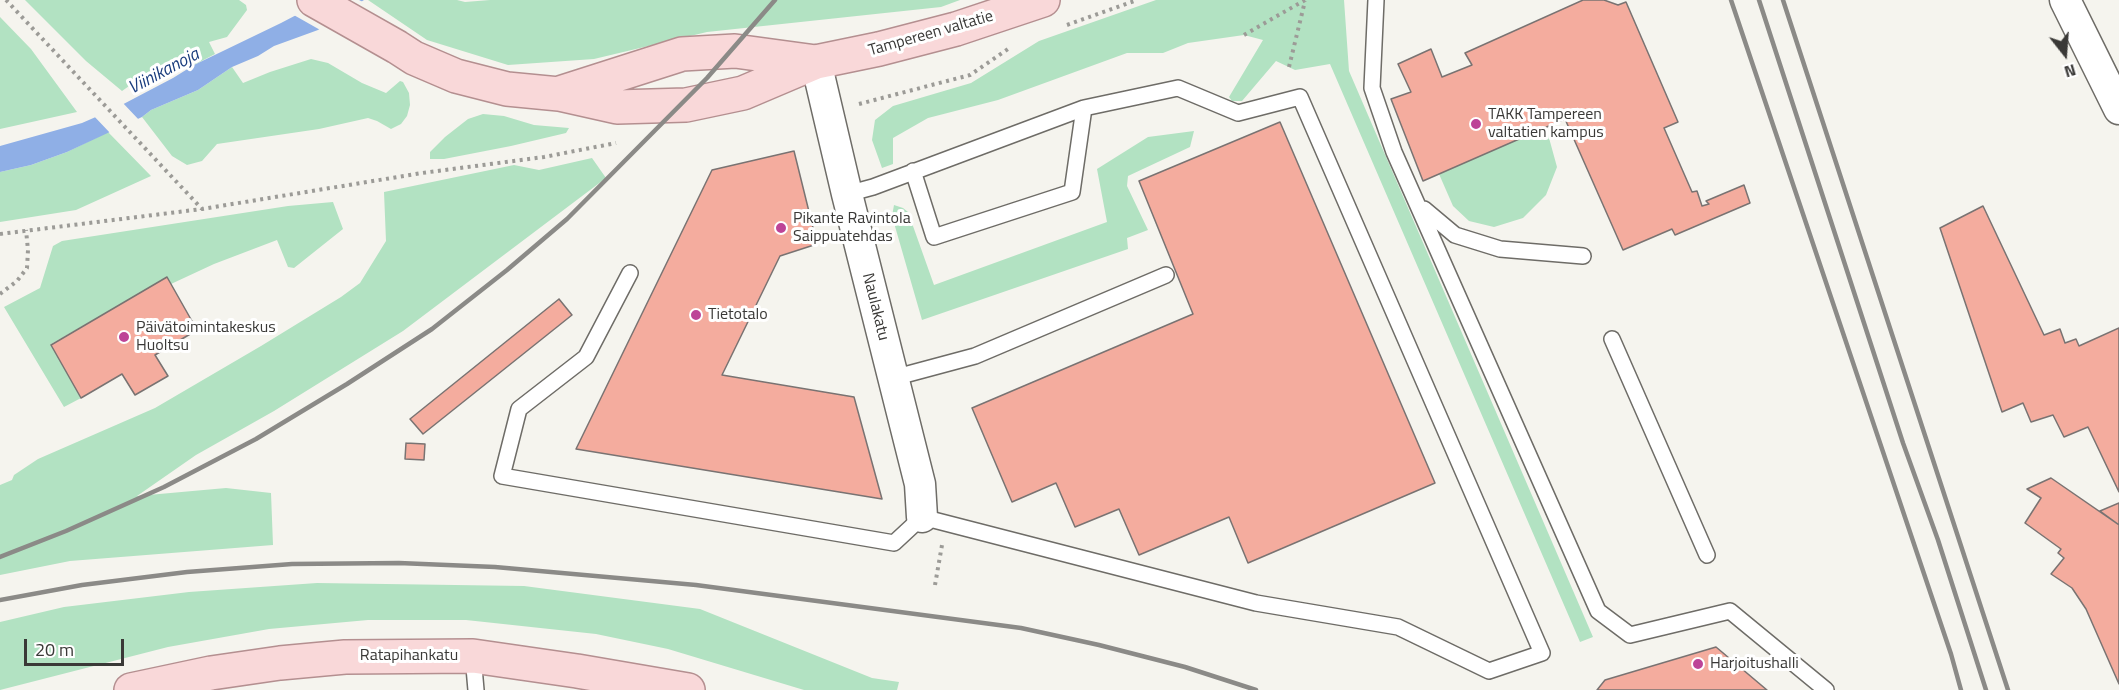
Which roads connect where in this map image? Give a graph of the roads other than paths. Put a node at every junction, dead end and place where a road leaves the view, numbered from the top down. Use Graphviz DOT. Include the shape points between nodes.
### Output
graph roads {
  1 [pos="314,0"];
  2 [pos="1043,0"];
  3 [pos="1376,0"];
  4 [pos="2065,0"];
  5 [pos="816,62"];
  6 [pos="559,94"];
  7 [pos="1084,108"];
  8 [pos="2119,109"];
  9 [pos="913,171"];
  10 [pos="847,194"];
  11 [pos="1419,205"];
  12 [pos="1583,256"];
  13 [pos="630,273"];
  14 [pos="1166,275"];
  15 [pos="1612,339"];
  16 [pos="893,378"];
  17 [pos="922,517"];
  18 [pos="1707,555"];
  19 [pos="474,656"];
  20 [pos="131,690"];
  21 [pos="476,690"];
  22 [pos="688,690"];
  23 [pos="1826,690"];
  1 -- 6 [label="main road, Tampereen valtatie" via="414,58 456,76 507,89"];
  2 -- 5 [label="main road, Tampereen valtatie" via="956,29"];
  3 -- 11 [label="lane" via="1372,88 1394,152"];
  4 -- 8 [label="street"];
  5 -- 6 [label="main road, Tampereen valtatie" via="735,51 682,54"];
  5 -- 6 [label="main road, Tampereen valtatie" via="743,93 686,105 617,107"];
  5 -- 10 [label="street, Naulakatu"];
  7 -- 9 [label="lane"];
  7 -- 9 [label="lane" via="1071,192 933,237"];
  7 -- 17 [label="lane" via="1178,88 1238,113 1300,97 1542,653 1489,671 1398,627 1256,603"];
  9 -- 10 [label="lane"];
  10 -- 16 [label="street, Naulakatu"];
  11 -- 12 [label="lane" via="1455,236 1500,249"];
  11 -- 23 [label="lane" via="1598,611 1630,635 1730,610"];
  13 -- 17 [label="lane" via="586,357 519,409 502,476 894,543"];
  14 -- 16 [label="lane" via="975,356"];
  15 -- 18 [label="lane"];
  16 -- 17 [label="street, Naulakatu" via="920,484"];
  19 -- 20 [label="main road, Ratapihankatu" via="345,657 280,663"];
  19 -- 21 [label="lane"];
  19 -- 22 [label="main road, Ratapihankatu"];
}
